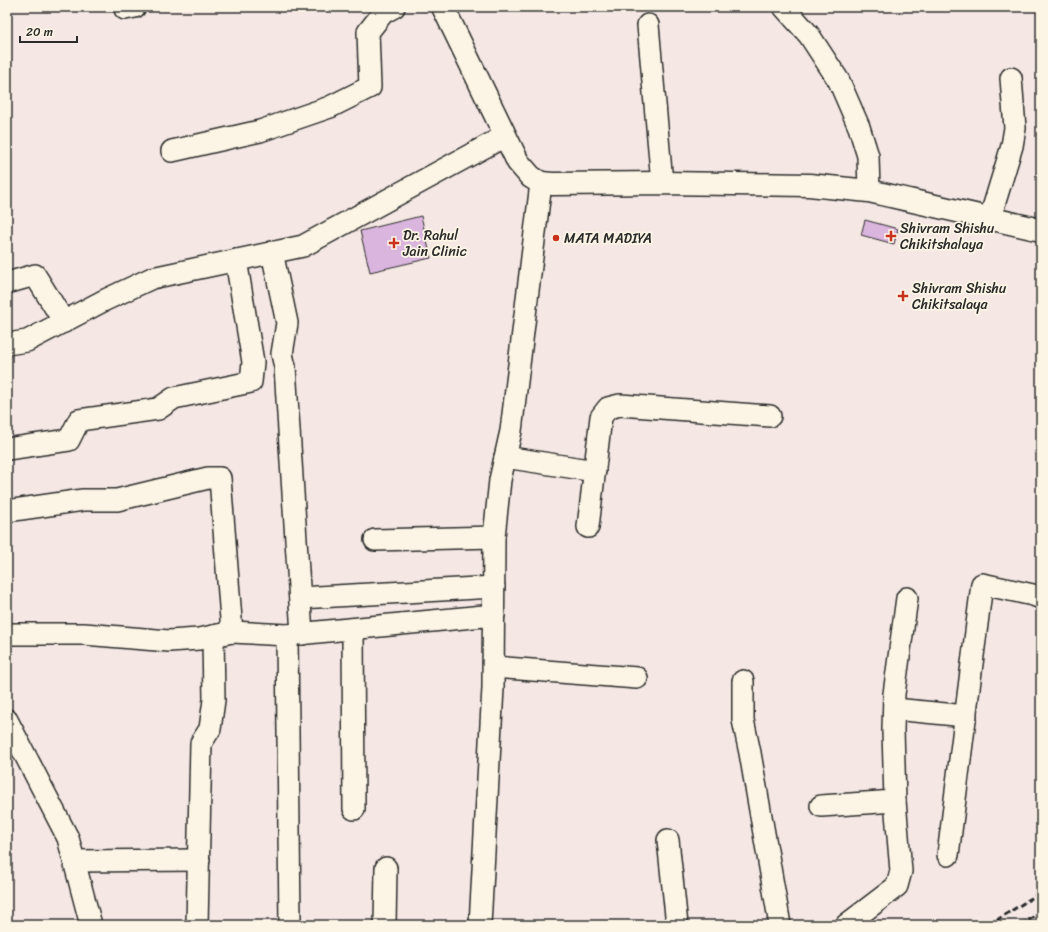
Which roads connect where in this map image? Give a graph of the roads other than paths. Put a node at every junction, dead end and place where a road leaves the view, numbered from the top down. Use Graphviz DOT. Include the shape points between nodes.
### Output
graph roads {
  1 [pos="394,7"];
  2 [pos="444,7"];
  3 [pos="784,7"];
  4 [pos="648,25"];
  5 [pos="1011,78"];
  6 [pos="505,136"];
  7 [pos="172,151"];
  8 [pos="541,183"];
  9 [pos="662,183"];
  10 [pos="869,191"];
  11 [pos="990,218"];
  12 [pos="1041,230"];
  13 [pos="272,252"];
  14 [pos="236,260"];
  15 [pos="7,283"];
  16 [pos="64,322"];
  17 [pos="7,344"];
  18 [pos="770,416"];
  19 [pos="7,449"];
  20 [pos="505,457"];
  21 [pos="595,471"];
  22 [pos="7,511"];
  23 [pos="588,527"];
  24 [pos="494,537"];
  25 [pos="375,540"];
  26 [pos="494,587"];
  27 [pos="300,598"];
  28 [pos="907,598"];
  29 [pos="1041,598"];
  30 [pos="494,615"];
  31 [pos="353,629"];
  32 [pos="7,634"];
  33 [pos="222,634"];
  34 [pos="294,634"];
  35 [pos="494,667"];
  36 [pos="637,678"];
  37 [pos="743,681"];
  38 [pos="894,709"];
  39 [pos="966,716"];
  40 [pos="7,720"];
  41 [pos="895,801"];
  42 [pos="821,806"];
  43 [pos="354,809"];
  44 [pos="668,840"];
  45 [pos="948,855"];
  46 [pos="199,860"];
  47 [pos="74,861"];
  48 [pos="386,868"];
  49 [pos="91,925"];
  50 [pos="197,925"];
  51 [pos="290,925"];
  52 [pos="385,925"];
  53 [pos="480,925"];
  54 [pos="677,925"];
  55 [pos="780,925"];
  56 [pos="846,925"];
  1 -- 7 [label="street" via="383,13 368,32 370,87 330,107 260,131"];
  2 -- 6 [label="street"];
  3 -- 10 [label="street" via="809,35 839,81 859,127 868,156"];
  4 -- 9 [label="street"];
  5 -- 11 [label="street" via="1015,128"];
  6 -- 8 [label="street" via="518,162 531,177"];
  6 -- 13 [label="street" via="303,246"];
  8 -- 9 [label="street"];
  8 -- 20 [label="street" via="511,431"];
  9 -- 10 [label="street" via="809,185"];
  10 -- 11 [label="street"];
  11 -- 12 [label="street"];
  13 -- 14 [label="street"];
  13 -- 27 [label="street" via="286,323 282,354 285,367"];
  14 -- 16 [label="street" via="152,278"];
  14 -- 19 [label="street" via="253,362 250,382 174,398 158,409 79,420 69,440"];
  15 -- 16 [label="street" via="35,275"];
  16 -- 17 [label="street" via="27,341"];
  18 -- 21 [label="street" via="620,405 608,408 601,417"];
  20 -- 21 [label="street"];
  20 -- 24 [label="street"];
  21 -- 23 [label="street"];
  22 -- 33 [label="street" via="84,500 117,500 208,478 220,478"];
  24 -- 25 [label="street"];
  24 -- 26 [label="street"];
  26 -- 27 [label="street"];
  26 -- 30 [label="street"];
  27 -- 34 [label="street"];
  28 -- 38 [label="street"];
  29 -- 39 [label="street" via="982,584"];
  30 -- 31 [label="street"];
  30 -- 35 [label="street"];
  31 -- 34 [label="street"];
  31 -- 43 [label="street"];
  32 -- 33 [label="street" via="84,634 169,641"];
  33 -- 34 [label="street"];
  33 -- 46 [label="street" via="210,729 201,743"];
  34 -- 51 [label="street"];
  35 -- 36 [label="street"];
  35 -- 53 [label="street"];
  37 -- 55 [label="street" via="743,720"];
  38 -- 39 [label="street"];
  38 -- 41 [label="street"];
  39 -- 45 [label="street"];
  40 -- 47 [label="street" via="68,838"];
  41 -- 42 [label="street"];
  41 -- 56 [label="street" via="901,871 897,886"];
  44 -- 54 [label="street"];
  46 -- 47 [label="street"];
  46 -- 50 [label="street"];
  47 -- 49 [label="street"];
  48 -- 52 [label="street"];
}
